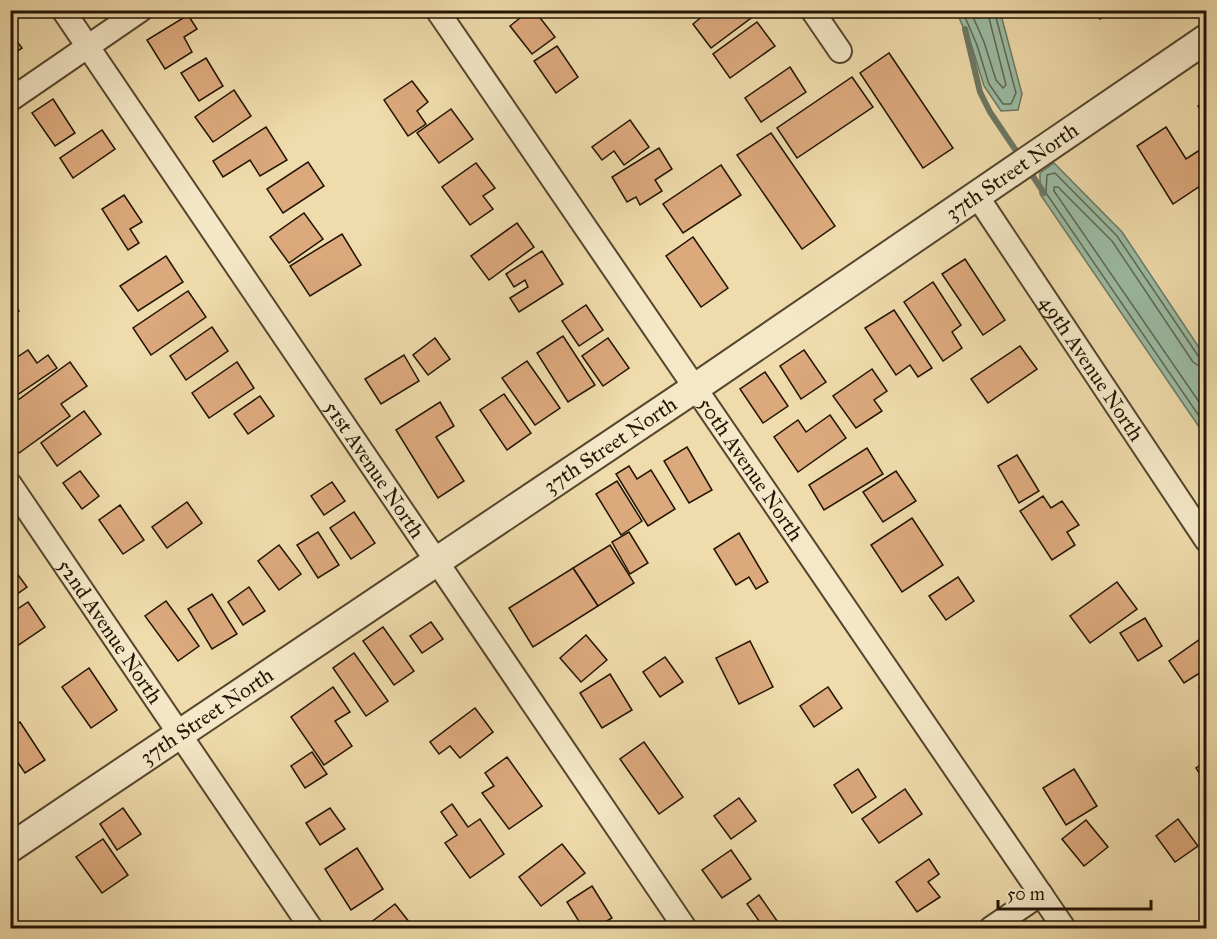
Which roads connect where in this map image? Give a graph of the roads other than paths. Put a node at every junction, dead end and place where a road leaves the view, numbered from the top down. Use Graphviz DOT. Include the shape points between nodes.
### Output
graph roads {
  1 [pos="63,10"];
  2 [pos="141,10"];
  3 [pos="436,10"];
  4 [pos="812,10"];
  5 [pos="1206,39"];
  6 [pos="87,47"];
  7 [pos="840,51"];
  8 [pos="10,100"];
  9 [pos="985,190"];
  10 [pos="695,388"];
  11 [pos="10,484"];
  12 [pos="1206,540"];
  13 [pos="436,561"];
  14 [pos="180,735"];
  15 [pos="10,848"];
  16 [pos="1041,894"];
  17 [pos="311,928"];
  18 [pos="685,928"];
  19 [pos="991,928"];
  20 [pos="1064,928"];
  1 -- 6 [label="street, 51st Avenue North"];
  2 -- 6 [label="street"];
  3 -- 10 [label="street, 50th Avenue North"];
  4 -- 7 [label="street"];
  5 -- 9 [label="street, 37th Street North"];
  6 -- 8 [label="street"];
  6 -- 13 [label="street, 51st Avenue North"];
  9 -- 10 [label="street, 37th Street North"];
  9 -- 12 [label="street, 49th Avenue North"];
  10 -- 13 [label="street, 37th Street North"];
  10 -- 16 [label="street, 50th Avenue North"];
  11 -- 14 [label="street, 52nd Avenue North"];
  13 -- 14 [label="street, 37th Street North"];
  13 -- 18 [label="street, 51st Avenue North"];
  14 -- 15 [label="street, 37th Street North"];
  14 -- 17 [label="street, 52nd Avenue North"];
  16 -- 19 [label="street"];
  16 -- 20 [label="street, 50th Avenue North"];
}
